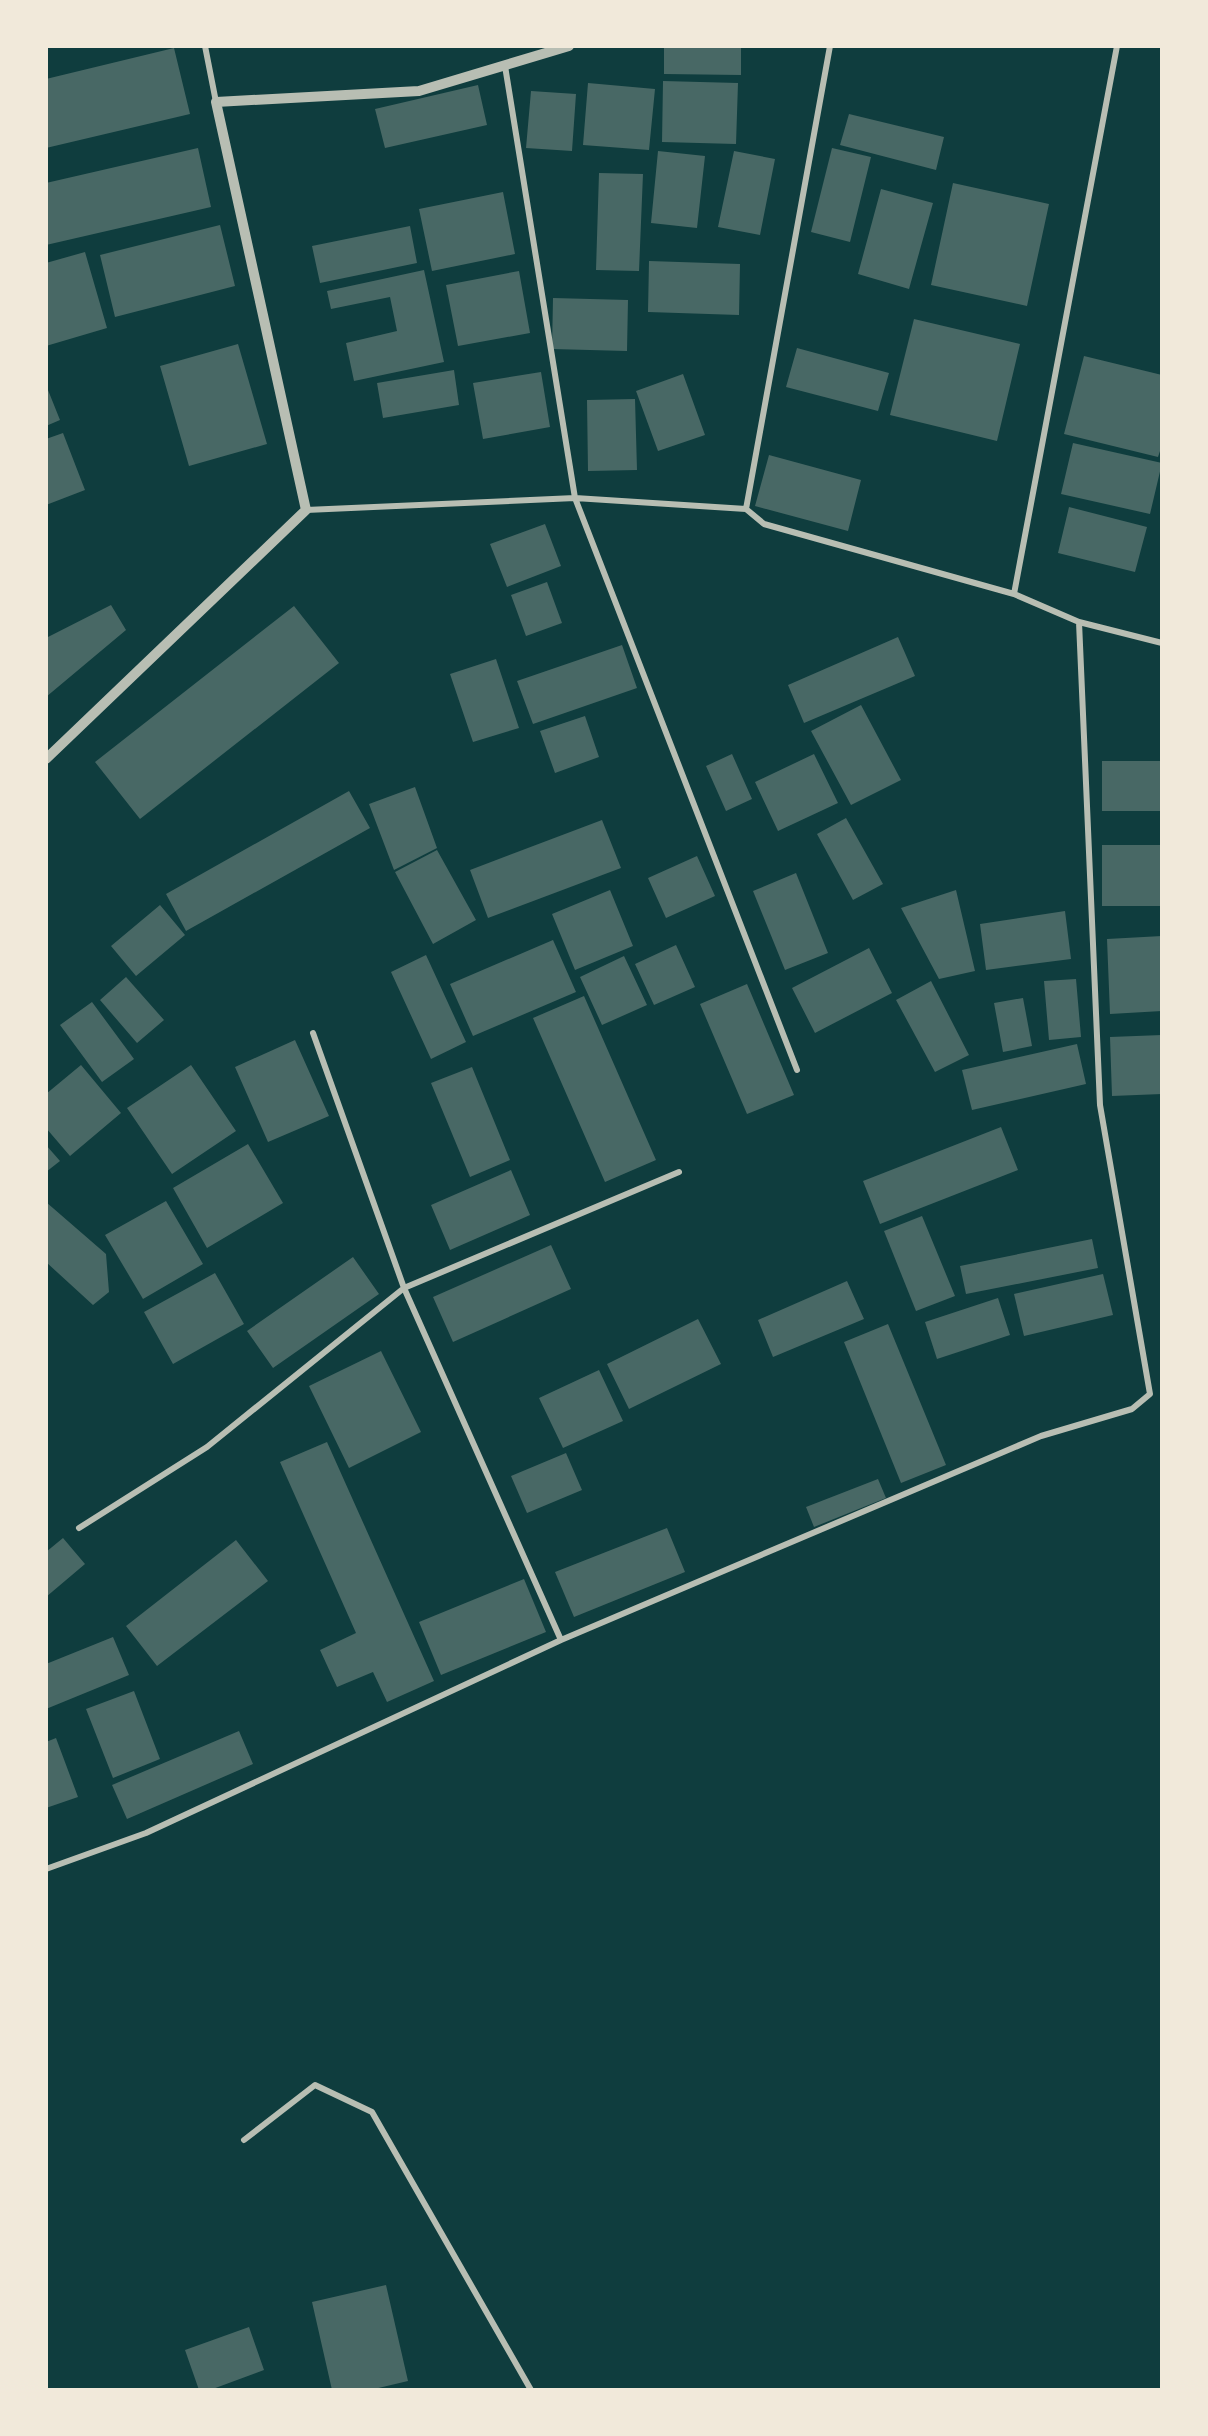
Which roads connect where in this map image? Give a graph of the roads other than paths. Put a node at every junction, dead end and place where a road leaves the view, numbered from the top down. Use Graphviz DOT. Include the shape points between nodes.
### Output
graph roads {
  1 [pos="205,46"];
  2 [pos="569,46"];
  3 [pos="830,46"];
  4 [pos="1117,46"];
  5 [pos="505,66"];
  6 [pos="216,102"];
  7 [pos="575,498"];
  8 [pos="746,509"];
  9 [pos="306,510"];
  10 [pos="1014,594"];
  11 [pos="1079,622"];
  12 [pos="1161,643"];
  13 [pos="46,759"];
  14 [pos="313,1033"];
  15 [pos="797,1070"];
  16 [pos="679,1172"];
  17 [pos="404,1288"];
  18 [pos="79,1528"];
  19 [pos="561,1640"];
  20 [pos="46,1869"];
  21 [pos="244,2140"];
  22 [pos="531,2390"];
  1 -- 6 [label="street"];
  2 -- 5 [label="street"];
  3 -- 8 [label="street"];
  4 -- 10 [label="street"];
  5 -- 6 [label="street" via="419,91"];
  5 -- 7 [label="street"];
  6 -- 9 [label="street"];
  7 -- 8 [label="street"];
  7 -- 9 [label="street"];
  7 -- 15 [label="street"];
  8 -- 10 [label="street" via="764,524"];
  9 -- 13 [label="street"];
  10 -- 11 [label="street"];
  11 -- 12 [label="street"];
  11 -- 19 [label="street" via="1100,1105 1150,1394 1132,1409 1041,1436"];
  14 -- 17 [label="street"];
  16 -- 17 [label="street"];
  17 -- 18 [label="street" via="207,1447"];
  17 -- 19 [label="street"];
  19 -- 20 [label="street" via="146,1833"];
  21 -- 22 [label="street" via="315,2085 372,2112"];
}
